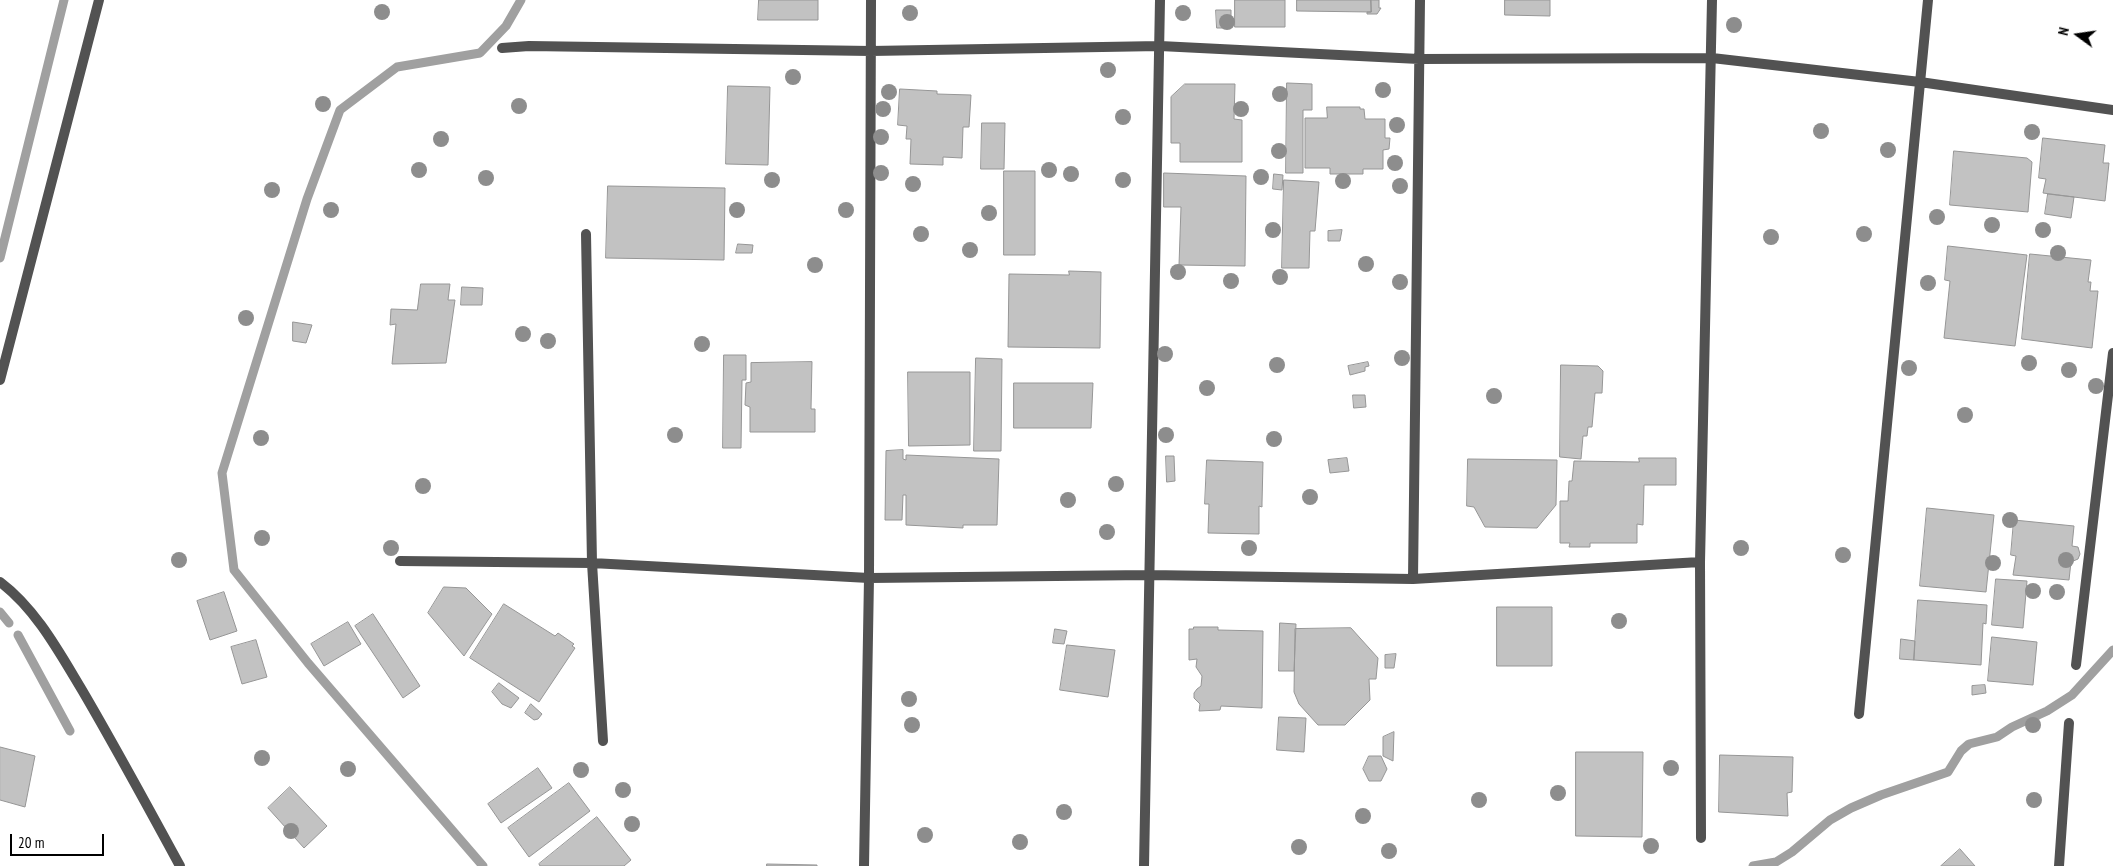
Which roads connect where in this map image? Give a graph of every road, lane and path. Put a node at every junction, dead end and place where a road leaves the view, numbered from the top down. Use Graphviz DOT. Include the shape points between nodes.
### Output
graph roads {
  1 [pos="99,0"];
  2 [pos="871,0"];
  3 [pos="1160,0"];
  4 [pos="1420,0"];
  5 [pos="1712,0"];
  6 [pos="1928,0"];
  7 [pos="1160,46"];
  8 [pos="502,48"];
  9 [pos="871,51"];
  10 [pos="1712,58"];
  11 [pos="1419,59"];
  12 [pos="1920,82"];
  13 [pos="2113,110"];
  14 [pos="586,234"];
  15 [pos="2113,353"];
  16 [pos="0,380"];
  17 [pos="400,561"];
  18 [pos="1700,562"];
  19 [pos="592,564"];
  20 [pos="1149,575"];
  21 [pos="869,578"];
  22 [pos="1414,579"];
  23 [pos="0,582"];
  24 [pos="2076,665"];
  25 [pos="1859,714"];
  26 [pos="2069,723"];
  27 [pos="603,741"];
  28 [pos="1701,838"];
  29 [pos="180,866"];
  30 [pos="864,866"];
  31 [pos="1144,866"];
  32 [pos="2060,866"];
  1 -- 16 [label="street"];
  2 -- 9 [label="street"];
  3 -- 7 [label="street"];
  4 -- 11 [label="street"];
  5 -- 10 [label="street"];
  6 -- 12 [label="street"];
  7 -- 9 [label="street"];
  7 -- 11 [label="street"];
  7 -- 20 [label="street"];
  8 -- 9 [label="street"];
  9 -- 21 [label="street"];
  10 -- 11 [label="street"];
  10 -- 12 [label="street"];
  10 -- 18 [label="street"];
  11 -- 22 [label="street"];
  12 -- 13 [label="street"];
  12 -- 25 [label="street"];
  14 -- 19 [label="street"];
  15 -- 24 [label="street"];
  17 -- 19 [label="street"];
  18 -- 22 [label="street"];
  18 -- 28 [label="street"];
  19 -- 21 [label="street"];
  19 -- 27 [label="street"];
  20 -- 21 [label="street"];
  20 -- 22 [label="street"];
  20 -- 31 [label="street"];
  21 -- 30 [label="street"];
  23 -- 29 [label="street" via="12,590 53,641"];
  26 -- 32 [label="street"];
}
